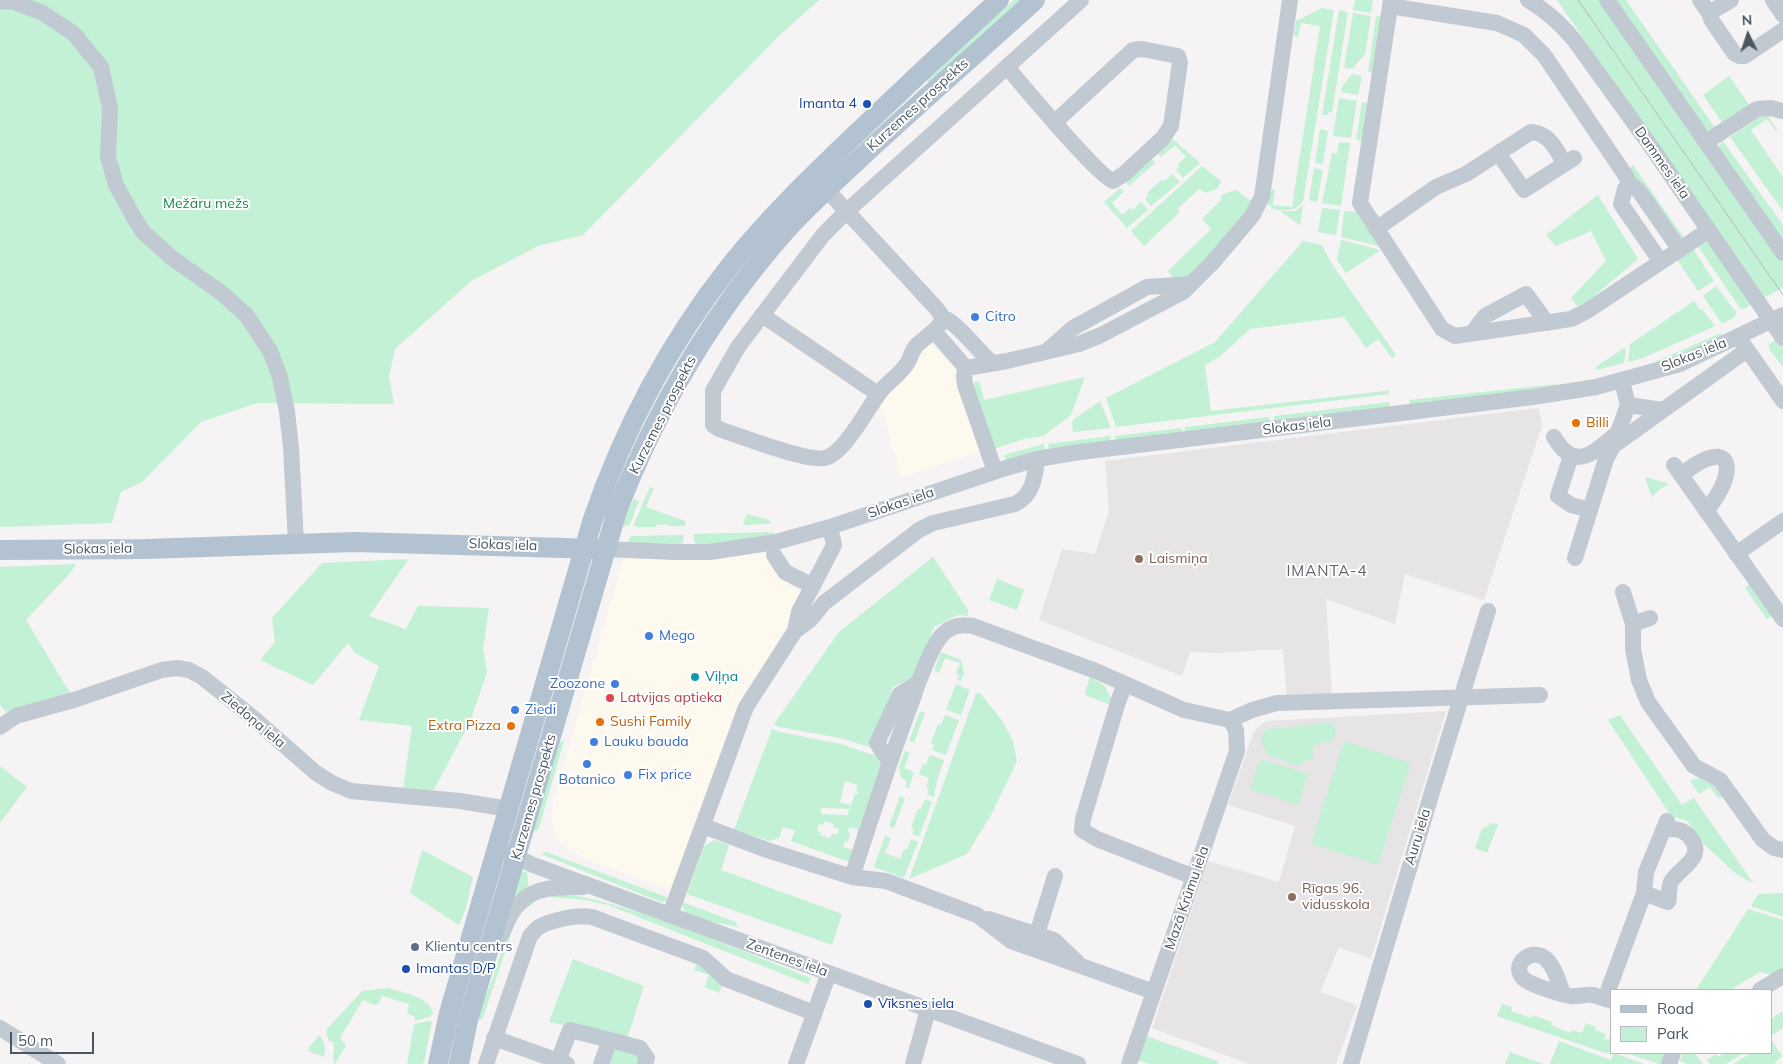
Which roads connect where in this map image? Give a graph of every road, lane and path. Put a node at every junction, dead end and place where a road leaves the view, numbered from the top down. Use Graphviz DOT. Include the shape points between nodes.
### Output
graph roads {
  1 [pos="998,0"];
  2 [pos="1035,0"];
  3 [pos="1081,0"];
  4 [pos="1290,0"];
  5 [pos="1528,0"];
  6 [pos="1607,0"];
  7 [pos="1731,0"];
  8 [pos="1773,0"];
  9 [pos="0,1"];
  10 [pos="1391,3"];
  11 [pos="1705,6"];
  12 [pos="1783,15"];
  13 [pos="1783,30"];
  14 [pos="1008,68"];
  15 [pos="1783,112"];
  16 [pos="1055,122"];
  17 [pos="1706,142"];
  18 [pos="1498,153"];
  19 [pos="1629,183"];
  20 [pos="826,189"];
  21 [pos="847,211"];
  22 [pos="1376,229"];
  23 [pos="1709,230"];
  24 [pos="1680,250"];
  25 [pos="1783,253"];
  26 [pos="1661,262"];
  27 [pos="762,315"];
  28 [pos="1777,318"];
  29 [pos="1547,322"];
  30 [pos="938,324"];
  31 [pos="1472,333"];
  32 [pos="1783,338"];
  33 [pos="1743,343"];
  34 [pos="992,363"];
  35 [pos="966,368"];
  36 [pos="1622,381"];
  37 [pos="878,394"];
  38 [pos="1783,401"];
  39 [pos="1628,405"];
  40 [pos="1663,410"];
  41 [pos="1554,437"];
  42 [pos="1615,439"];
  43 [pos="1571,456"];
  44 [pos="1037,459"];
  45 [pos="996,471"];
  46 [pos="1590,510"];
  47 [pos="1706,511"];
  48 [pos="1783,521"];
  49 [pos="830,527"];
  50 [pos="296,543"];
  51 [pos="585,548"];
  52 [pos="605,549"];
  53 [pos="0,550"];
  54 [pos="1736,554"];
  55 [pos="774,555"];
  56 [pos="1575,558"];
  57 [pos="813,586"];
  58 [pos="1623,592"];
  59 [pos="1488,611"];
  60 [pos="1650,618"];
  61 [pos="1783,619"];
  62 [pos="1634,624"];
  63 [pos="795,631"];
  64 [pos="1125,684"];
  65 [pos="1540,695"];
  66 [pos="1462,697"];
  67 [pos="1233,725"];
  68 [pos="0,728"];
  69 [pos="510,809"];
  70 [pos="703,826"];
  71 [pos="498,850"];
  72 [pos="1783,850"];
  73 [pos="517,857"];
  74 [pos="1055,876"];
  75 [pos="852,877"];
  76 [pos="1194,877"];
  77 [pos="595,887"];
  78 [pos="1644,893"];
  79 [pos="670,915"];
  80 [pos="977,915"];
  81 [pos="1037,934"];
  82 [pos="491,945"];
  83 [pos="1083,968"];
  84 [pos="829,973"];
  85 [pos="1783,976"];
  86 [pos="1612,989"];
  87 [pos="1762,989"];
  88 [pos="1154,992"];
  89 [pos="1563,994"];
  90 [pos="1608,1000"];
  91 [pos="928,1010"];
  92 [pos="814,1013"];
  93 [pos="0,1028"];
  94 [pos="494,1038"];
  95 [pos="610,1040"];
  96 [pos="562,1062"];
  97 [pos="58,1064"];
  98 [pos="438,1064"];
  99 [pos="459,1064"];
  100 [pos="486,1064"];
  101 [pos="601,1064"];
  102 [pos="645,1064"];
  103 [pos="796,1064"];
  104 [pos="913,1064"];
  105 [pos="1078,1064"];
  106 [pos="1128,1064"];
  107 [pos="1351,1064"];
  1 -- 51 [label="main road, Kurzemes prospekts" via="805,182 730,266 678,341 645,400 606,484"];
  2 -- 20 [label="main road, Kurzemes prospekts"];
  3 -- 14 [label="street"];
  4 -- 34 [label="street" via="1262,197 1252,216 1183,292 1079,344"];
  5 -- 23 [label="street, Dammes iela" via="1565,28"];
  6 -- 17 [label="street"];
  7 -- 11 [label="street"];
  8 -- 12 [label="street"];
  9 -- 50 [label="street" via="14,2 43,13 74,34 100,67 110,108 108,157 116,185 133,216 143,232 172,258 247,316 270,351 280,377 287,412"];
  10 -- 19 [label="street" via="1486,20 1524,34 1544,55"];
  10 -- 22 [label="street" via="1360,196 1363,208"];
  11 -- 13 [label="street" via="1712,21 1739,56 1745,56"];
  14 -- 16 [label="street"];
  14 -- 21 [label="street"];
  15 -- 17 [label="street" via="1771,108 1757,109"];
  16 -- 16 [label="street" via="1109,180 1115,180 1163,138 1171,126 1180,62 1178,56 1133,50"];
  17 -- 25 [label="street"];
  18 -- 18 [label="street" via="1524,190 1569,161 1539,132 1531,132"];
  18 -- 22 [label="street" via="1466,174 1436,187"];
  19 -- 24 [label="street" via="1639,191"];
  19 -- 26 [label="street" via="1621,204"];
  20 -- 21 [label="street"];
  20 -- 52 [label="main road, Kurzemes prospekts" via="749,275 693,355 642,449"];
  21 -- 27 [label="street" via="823,235"];
  21 -- 30 [label="street" via="937,309"];
  22 -- 31 [label="street" via="1442,329 1455,336"];
  23 -- 24 [label="street"];
  23 -- 28 [label="street, Dammes iela"];
  24 -- 26 [label="street"];
  26 -- 29 [label="street" via="1588,311 1571,319"];
  27 -- 37 [label="street"];
  27 -- 37 [label="street" via="738,347 713,391 713,425 804,457 826,458 844,444"];
  28 -- 32 [label="street, Dammes iela"];
  28 -- 33 [label="street, Slokas iela"];
  29 -- 31 [label="street"];
  29 -- 31 [label="street" via="1526,294 1485,316"];
  30 -- 34 [label="street" via="952,321"];
  30 -- 35 [label="street"];
  30 -- 37 [label="street" via="912,351 907,365"];
  33 -- 36 [label="street, Slokas iela"];
  33 -- 38 [label="street"];
  33 -- 40 [label="street"];
  34 -- 35 [label="street"];
  35 -- 45 [label="street" via="965,385"];
  36 -- 39 [label="street"];
  36 -- 44 [label="street, Slokas iela" via="1578,391"];
  39 -- 40 [label="street"];
  39 -- 42 [label="street"];
  40 -- 42 [label="street"];
  41 -- 43 [label="street" via="1561,449"];
  42 -- 43 [label="street" via="1587,456"];
  42 -- 46 [label="street"];
  43 -- 46 [label="street" via="1558,496"];
  44 -- 45 [label="street, Slokas iela"];
  44 -- 63 [label="street" via="1033,482 1022,500 933,522 919,530 824,603"];
  45 -- 49 [label="street, Slokas iela"];
  46 -- 56 [label="street"];
  47 -- 47 [label="street" via="1725,481 1727,468 1722,457 1703,459 1678,470"];
  47 -- 54 [label="street"];
  48 -- 54 [label="street"];
  49 -- 52 [label="street, Slokas iela" via="733,550"];
  49 -- 57 [label="street" via="834,544"];
  50 -- 51 [label="main road, Slokas iela"];
  50 -- 53 [label="main road, Slokas iela"];
  51 -- 52 [label="main road, Slokas iela"];
  51 -- 69 [label="main road, Kurzemes prospekts"];
  52 -- 73 [label="main road, Kurzemes prospekts"];
  54 -- 61 [label="street"];
  55 -- 57 [label="street" via="785,572"];
  57 -- 63 [label="street" via="797,617"];
  58 -- 62 [label="street"];
  59 -- 66 [label="street, Auru iela"];
  60 -- 62 [label="street"];
  62 -- 72 [label="street" via="1637,671 1648,702 1694,766 1720,780 1764,840"];
  63 -- 70 [label="street" via="746,707"];
  64 -- 67 [label="street" via="1184,710"];
  64 -- 75 [label="street" via="973,626 961,625 948,630 939,638 918,683 900,694 877,743 889,761"];
  64 -- 76 [label="street" via="1082,830"];
  65 -- 66 [label="street"];
  66 -- 67 [label="street" via="1277,703 1252,710"];
  66 -- 107 [label="street, Auru iela"];
  67 -- 76 [label="street, Mazā Krūmu iela" via="1237,751"];
  68 -- 69 [label="street, Ziedoņa iela" via="16,716 177,668 202,677 316,773 341,788"];
  69 -- 71 [label="main road, Kurzemes prospekts"];
  70 -- 75 [label="street"];
  70 -- 79 [label="street"];
  71 -- 73 [label="street, Zentenes iela"];
  71 -- 98 [label="main road, Kurzemes prospekts" via="447,1020"];
  73 -- 77 [label="street, Zentenes iela"];
  73 -- 82 [label="main road, Kurzemes prospekts"];
  74 -- 81 [label="street"];
  75 -- 80 [label="street" via="886,881"];
  76 -- 88 [label="street, Mazā Krūmu iela"];
  77 -- 79 [label="street, Zentenes iela"];
  77 -- 82 [label="street" via="549,887 534,892 514,908 504,931"];
  78 -- 78 [label="street" via="1646,872 1666,824 1686,833 1695,845 1694,854 1671,883 1668,902"];
  78 -- 86 [label="street"];
  79 -- 84 [label="street, Zentenes iela"];
  80 -- 81 [label="street"];
  80 -- 83 [label="street" via="1011,941"];
  81 -- 83 [label="street" via="1054,940"];
  82 -- 99 [label="main road, Kurzemes prospekts"];
  83 -- 88 [label="street"];
  84 -- 91 [label="street, Zentenes iela"];
  84 -- 92 [label="street"];
  85 -- 87 [label="street"];
  88 -- 106 [label="street, Mazā Krūmu iela"];
  89 -- 90 [label="street" via="1592,995"];
  91 -- 104 [label="street"];
  91 -- 105 [label="street, Zentenes iela"];
  92 -- 94 [label="street" via="726,979 703,958 583,915 570,916 538,927 530,936"];
  92 -- 103 [label="street"];
  93 -- 97 [label="street"];
  94 -- 96 [label="street"];
  94 -- 100 [label="street"];
  95 -- 96 [label="street" via="570,1030"];
  95 -- 101 [label="street"];
  95 -- 102 [label="street" via="640,1048 647,1058"];
}
